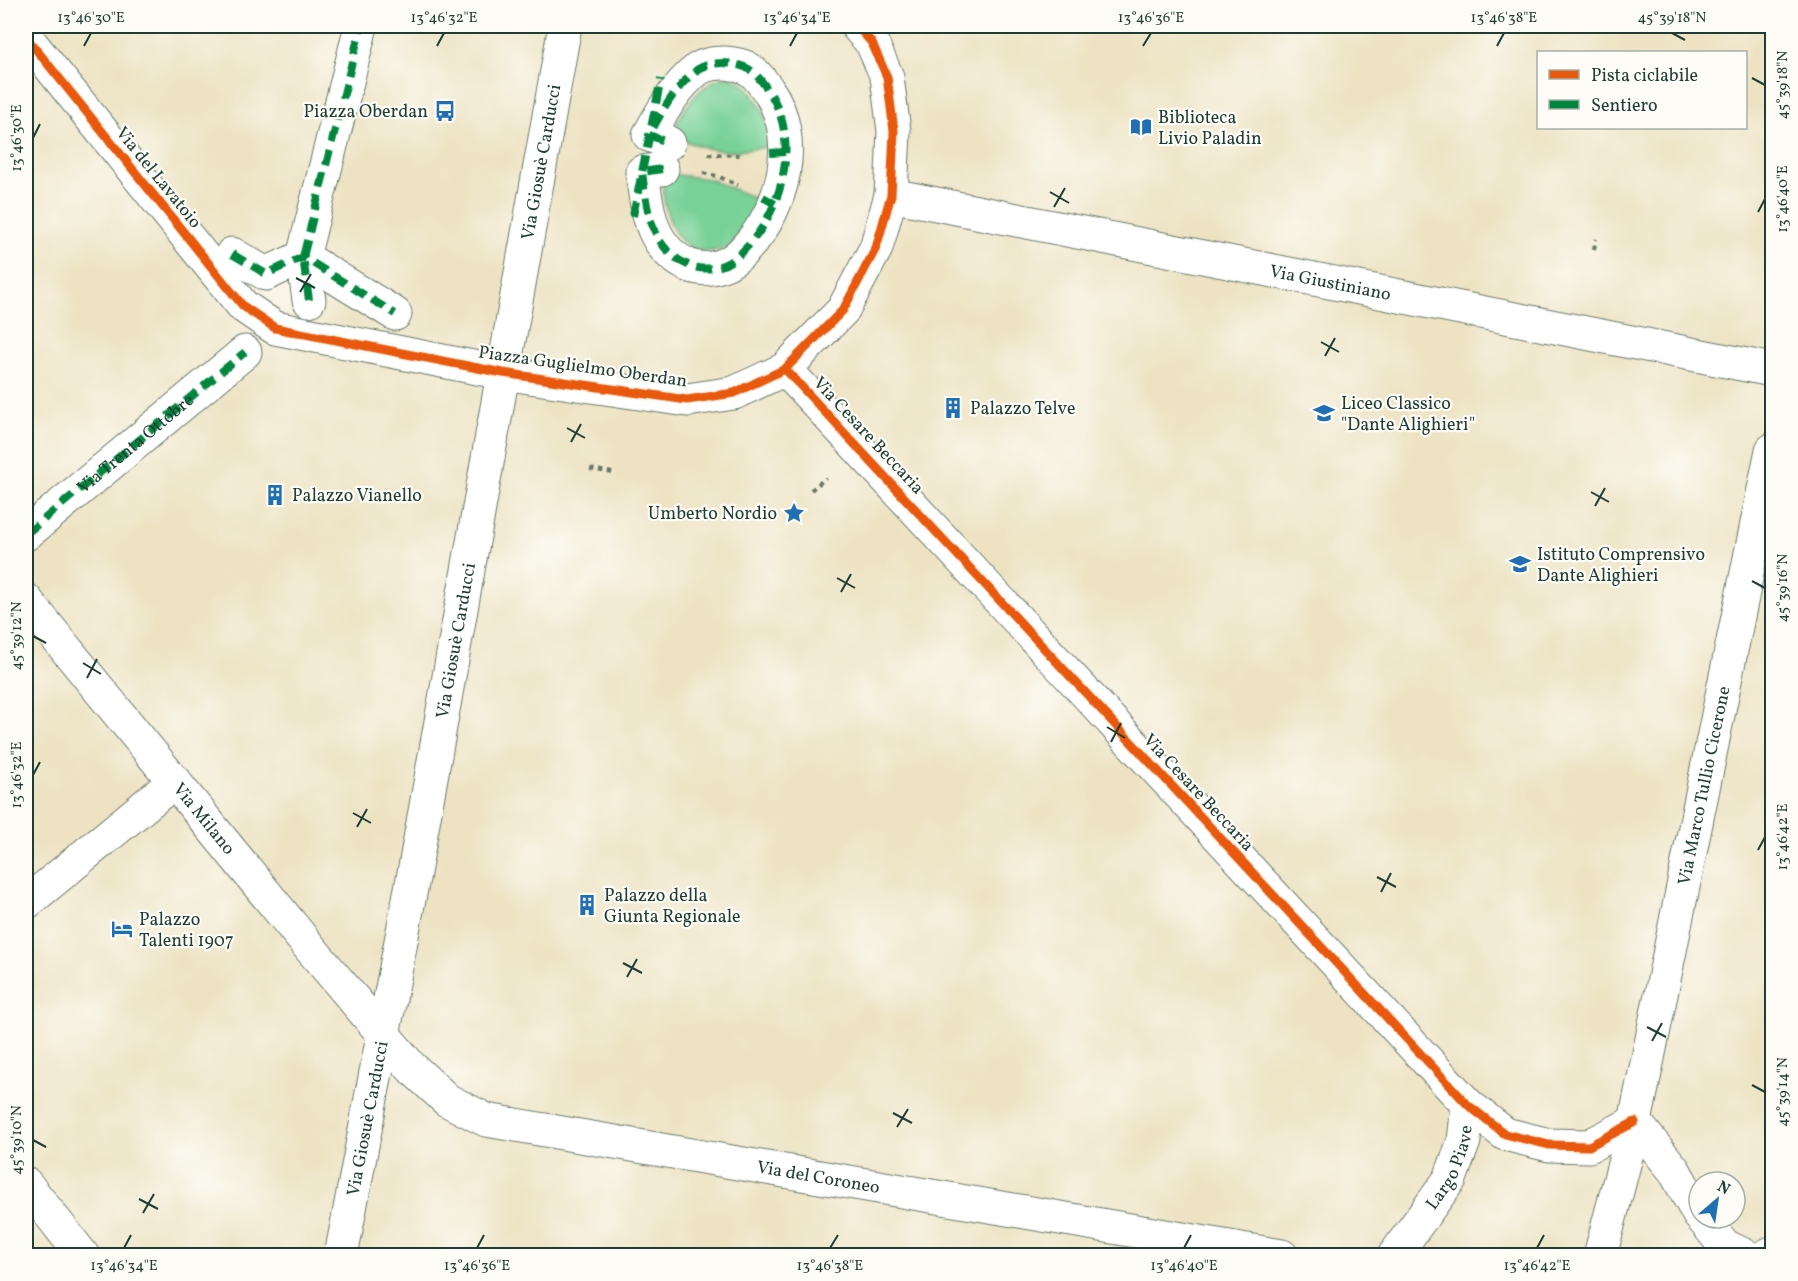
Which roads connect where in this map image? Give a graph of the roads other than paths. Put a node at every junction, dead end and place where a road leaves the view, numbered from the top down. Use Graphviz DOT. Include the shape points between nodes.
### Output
graph roads {
  1 [pos="361,26"];
  2 [pos="565,26"];
  3 [pos="857,26"];
  4 [pos="26,37"];
  5 [pos="661,79"];
  6 [pos="655,155"];
  7 [pos="891,195"];
  8 [pos="633,216"];
  9 [pos="232,254"];
  10 [pos="303,257"];
  11 [pos="309,300"];
  12 [pos="395,314"];
  13 [pos="275,328"];
  14 [pos="245,352"];
  15 [pos="786,369"];
  16 [pos="1773,370"];
  17 [pos="503,373"];
  18 [pos="1773,450"];
  19 [pos="26,534"];
  20 [pos="26,600"];
  21 [pos="175,781"];
  22 [pos="26,903"];
  23 [pos="384,1037"];
  24 [pos="1468,1105"];
  25 [pos="1635,1122"];
  26 [pos="26,1184"];
  27 [pos="1687,1193"];
  28 [pos="1712,1230"];
  29 [pos="1773,1253"];
  30 [pos="83,1256"];
  31 [pos="341,1256"];
  32 [pos="1282,1256"];
  33 [pos="1394,1256"];
  34 [pos="1600,1256"];
  35 [pos="1746,1256"];
  36 [pos="1765,1256"];
  1 -- 10 [label="street"];
  2 -- 17 [label="street, Via Giosuè Carducci"];
  3 -- 7 [label="street, Piazza Guglielmo Oberdan" via="872,43 887,77 894,131"];
  4 -- 13 [label="street, Via del Lavatoio" via="243,306"];
  5 -- 6 [label="street"];
  6 -- 6 [label="street" via="674,92 700,68 723,62 743,65 757,73 774,98 784,130 778,152 783,178 769,201 759,235 738,257 716,268 696,268 678,260 661,245 646,200"];
  6 -- 8 [label="street"];
  7 -- 15 [label="street, Piazza Guglielmo Oberdan" via="876,248 843,310"];
  7 -- 16 [label="street, Via Giustiniano"];
  9 -- 10 [label="street" via="266,274"];
  10 -- 11 [label="street"];
  10 -- 12 [label="street"];
  13 -- 17 [label="street, Piazza Guglielmo Oberdan"];
  14 -- 19 [label="street, Via Trenta Ottobre"];
  15 -- 17 [label="street, Piazza Guglielmo Oberdan" via="734,393 687,400"];
  15 -- 24 [label="street, Via Cesare Beccaria"];
  17 -- 23 [label="street, Via Giosuè Carducci"];
  18 -- 25 [label="street, Via Marco Tullio Cicerone"];
  20 -- 21 [label="street, Via Milano"];
  21 -- 22 [label="street"];
  21 -- 23 [label="street, Via Milano"];
  23 -- 31 [label="street, Via Giosuè Carducci"];
  23 -- 32 [label="street, Via del Coroneo" via="447,1100 486,1120"];
  24 -- 25 [label="street, Largo Piave" via="1505,1134 1549,1145 1589,1146"];
  24 -- 33 [label="street, Largo Piave" via="1464,1141 1450,1179"];
  25 -- 27 [label="street" via="1674,1170"];
  25 -- 34 [label="street"];
  26 -- 30 [label="street"];
  28 -- 35 [label="street" via="1725,1246"];
  29 -- 36 [label="street"];
}
